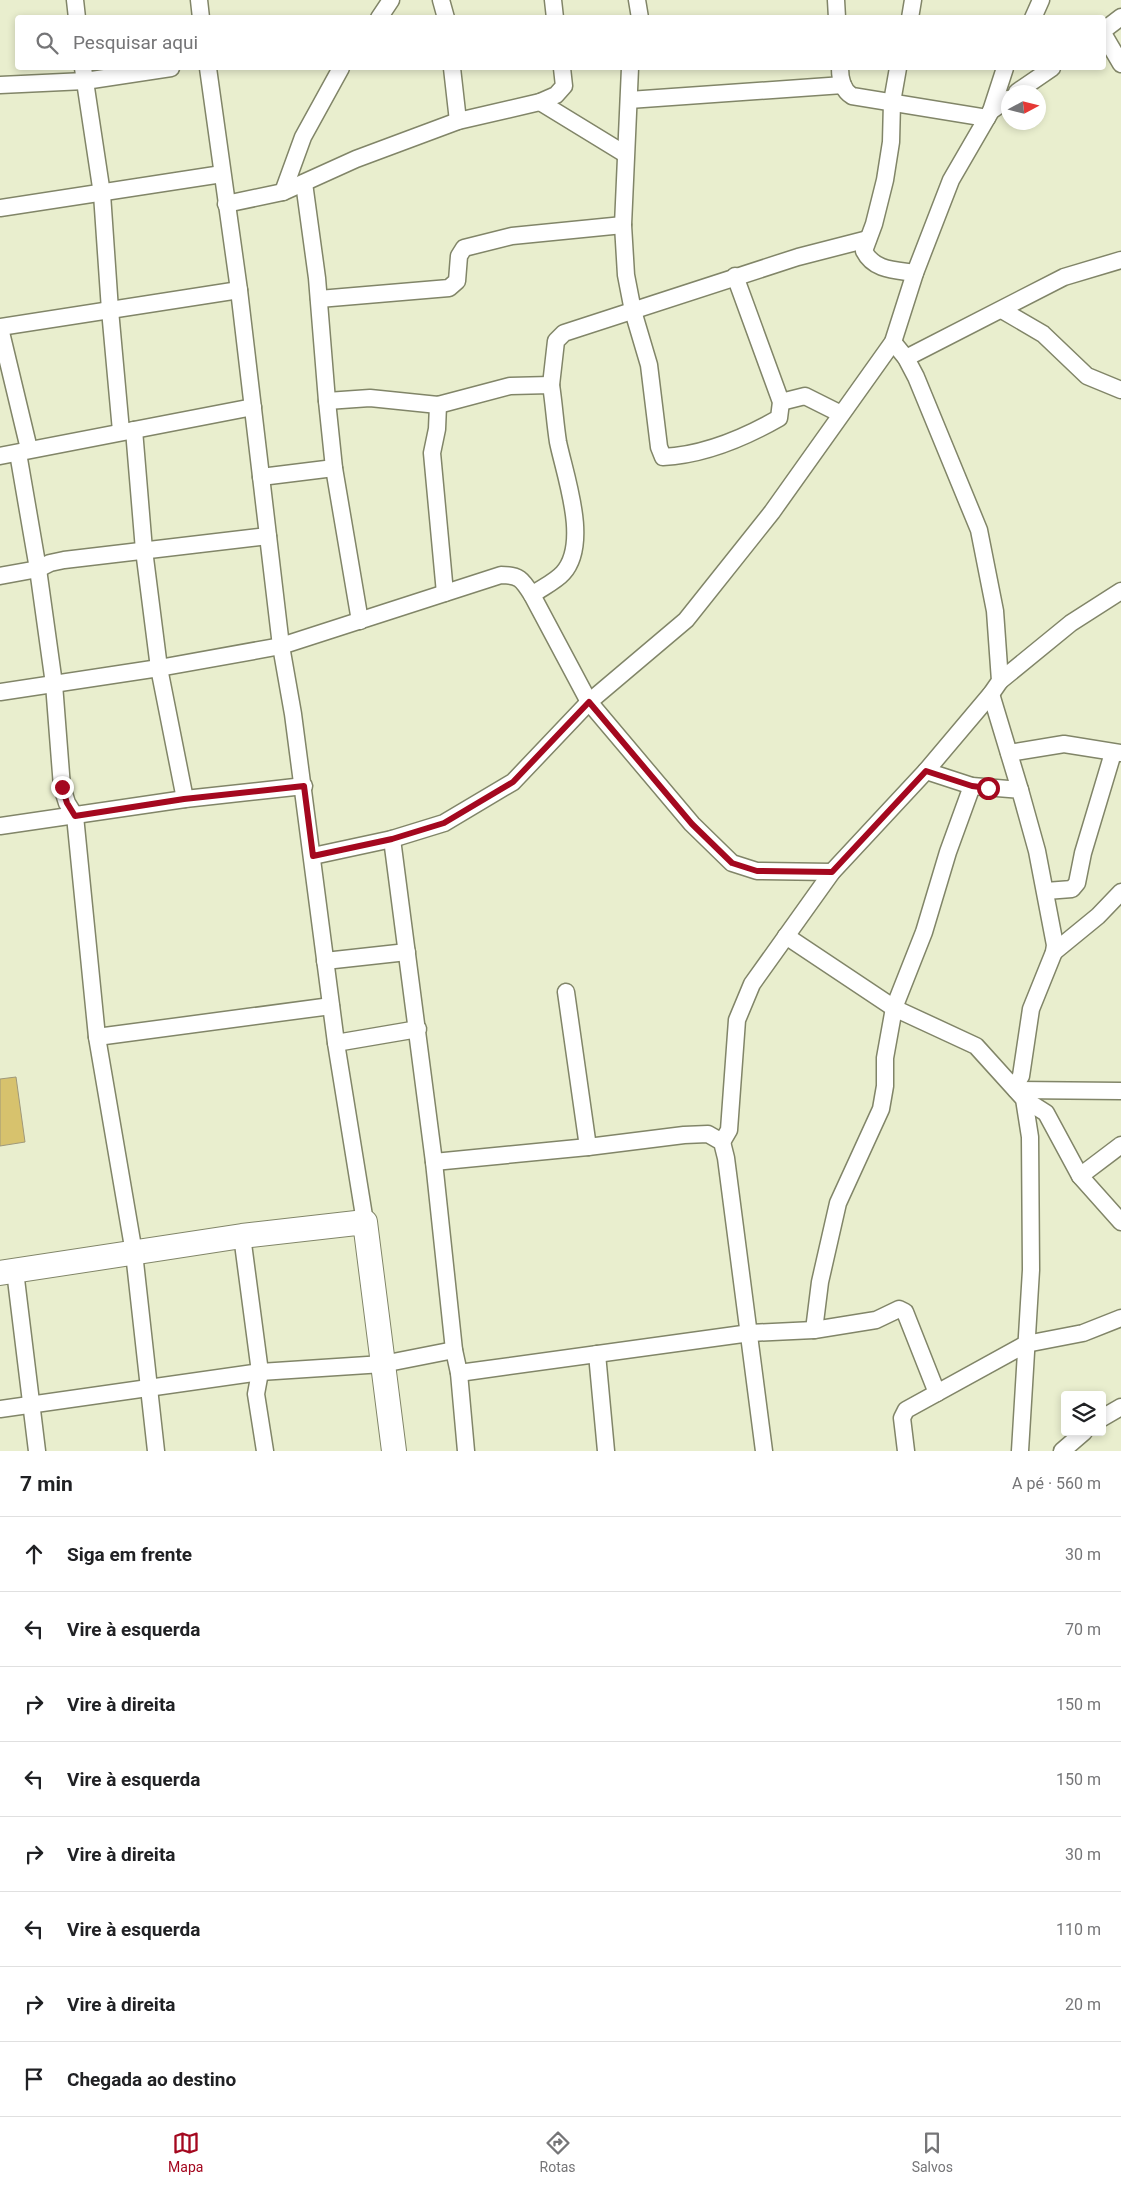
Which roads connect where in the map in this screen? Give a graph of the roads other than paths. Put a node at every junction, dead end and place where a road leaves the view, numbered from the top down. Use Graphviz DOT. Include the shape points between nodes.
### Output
graph roads {
  1 [pos="75,0"];
  2 [pos="199,0"];
  3 [pos="391,0"];
  4 [pos="441,0"];
  5 [pos="553,0"];
  6 [pos="637,0"];
  7 [pos="836,0"];
  8 [pos="913,0"];
  9 [pos="1041,0"];
  10 [pos="77,15"];
  11 [pos="201,15"];
  12 [pos="381,15"];
  13 [pos="445,15"];
  14 [pos="555,15"];
  15 [pos="640,15"];
  16 [pos="837,15"];
  17 [pos="910,15"];
  18 [pos="1034,15"];
  19 [pos="1121,17"];
  20 [pos="1106,28"];
  21 [pos="1106,39"];
  22 [pos="1121,64"];
  23 [pos="142,70"];
  24 [pos="208,70"];
  25 [pos="340,70"];
  26 [pos="452,70"];
  27 [pos="562,70"];
  28 [pos="630,70"];
  29 [pos="840,70"];
  30 [pos="898,70"];
  31 [pos="1004,70"];
  32 [pos="1049,70"];
  33 [pos="84,74"];
  34 [pos="0,85"];
  35 [pos="843,85"];
  36 [pos="1027,85"];
  37 [pos="629,100"];
  38 [pos="540,102"];
  39 [pos="892,102"];
  40 [pos="1001,105"];
  41 [pos="989,115"];
  42 [pos="458,121"];
  43 [pos="625,154"];
  44 [pos="222,174"];
  45 [pos="304,183"];
  46 [pos="283,192"];
  47 [pos="102,194"];
  48 [pos="226,204"];
  49 [pos="0,208"];
  50 [pos="623,225"];
  51 [pos="868,239"];
  52 [pos="1121,260"];
  53 [pos="915,273"];
  54 [pos="735,276"];
  55 [pos="238,290"];
  56 [pos="319,299"];
  57 [pos="110,310"];
  58 [pos="1002,310"];
  59 [pos="633,311"];
  60 [pos="0,328"];
  61 [pos="893,342"];
  62 [pos="906,358"];
  63 [pos="551,385"];
  64 [pos="1121,390"];
  65 [pos="327,401"];
  66 [pos="781,402"];
  67 [pos="438,405"];
  68 [pos="253,407"];
  69 [pos="841,414"];
  70 [pos="128,431"];
  71 [pos="23,451"];
  72 [pos="0,456"];
  73 [pos="334,468"];
  74 [pos="261,477"];
  75 [pos="268,536"];
  76 [pos="144,550"];
  77 [pos="38,569"];
  78 [pos="0,576"];
  79 [pos="1121,591"];
  80 [pos="445,593"];
  81 [pos="532,595"];
  82 [pos="360,621"];
  83 [pos="281,646"];
  84 [pos="159,668"];
  85 [pos="54,684"];
  86 [pos="996,687"];
  87 [pos="0,692"];
  88 [pos="589,702"];
  89 [pos="1009,753"];
  90 [pos="1117,753"];
  91 [pos="926,771"];
  92 [pos="304,786"];
  93 [pos="972,786"];
  94 [pos="1020,790"];
  95 [pos="184,799"];
  96 [pos="75,816"];
  97 [pos="0,826"];
  98 [pos="392,839"];
  99 [pos="313,856"];
  100 [pos="832,872"];
  101 [pos="1046,891"];
  102 [pos="1121,892"];
  103 [pos="786,936"];
  104 [pos="407,952"];
  105 [pos="1054,952"];
  106 [pos="324,961"];
  107 [pos="566,992"];
  108 [pos="331,1006"];
  109 [pos="894,1008"];
  110 [pos="418,1029"];
  111 [pos="96,1037"];
  112 [pos="336,1043"];
  113 [pos="1121,1091"];
  114 [pos="1018,1092"];
  115 [pos="722,1142"];
  116 [pos="1121,1145"];
  117 [pos="588,1147"];
  118 [pos="434,1162"];
  119 [pos="1080,1176"];
  120 [pos="364,1222"];
  121 [pos="1121,1222"];
  122 [pos="242,1236"];
  123 [pos="134,1253"];
  124 [pos="8,1272"];
  125 [pos="1121,1318"];
  126 [pos="814,1330"];
  127 [pos="750,1333"];
  128 [pos="1026,1344"];
  129 [pos="454,1350"];
  130 [pos="597,1354"];
  131 [pos="383,1364"];
  132 [pos="260,1372"];
  133 [pos="459,1372"];
  134 [pos="149,1388"];
  135 [pos="938,1393"];
  136 [pos="31,1406"];
  137 [pos="1121,1407"];
  138 [pos="0,1409"];
  139 [pos="1106,1416"];
  140 [pos="1079,1436"];
  141 [pos="37,1451"];
  142 [pos="156,1451"];
  143 [pos="265,1451"];
  144 [pos="394,1451"];
  145 [pos="466,1451"];
  146 [pos="606,1451"];
  147 [pos="764,1451"];
  148 [pos="906,1451"];
  149 [pos="1020,1451"];
  150 [pos="1062,1451"];
  1 -- 10 [label="street"];
  2 -- 11 [label="street"];
  3 -- 12 [label="street"];
  4 -- 13 [label="street"];
  5 -- 14 [label="street"];
  6 -- 15 [label="street"];
  7 -- 16 [label="street"];
  8 -- 17 [label="street"];
  9 -- 18 [label="street"];
  19 -- 20 [label="street"];
  21 -- 22 [label="street"];
  23 -- 33 [label="street"];
  24 -- 44 [label="street"];
  25 -- 46 [label="street" via="303,137"];
  26 -- 42 [label="street"];
  27 -- 38 [label="street" via="564,86 556,95"];
  28 -- 37 [label="street"];
  29 -- 35 [label="street"];
  30 -- 39 [label="street"];
  31 -- 41 [label="street"];
  32 -- 36 [label="street"];
  33 -- 34 [label="street"];
  33 -- 47 [label="street"];
  35 -- 37 [label="street"];
  35 -- 39 [label="street" via="846,93 852,96"];
  37 -- 43 [label="street"];
  38 -- 42 [label="street"];
  38 -- 43 [label="street"];
  39 -- 41 [label="street"];
  39 -- 51 [label="street" via="891,142 885,180"];
  40 -- 41 [label="street"];
  41 -- 53 [label="street" via="951,180"];
  42 -- 45 [label="street" via="356,159"];
  43 -- 50 [label="street"];
  44 -- 47 [label="street"];
  44 -- 48 [label="street"];
  45 -- 46 [label="street"];
  45 -- 56 [label="street"];
  46 -- 48 [label="street"];
  47 -- 49 [label="street"];
  47 -- 57 [label="street"];
  48 -- 55 [label="street"];
  50 -- 56 [label="street" via="512,236 464,248 459,256 457,281 449,288"];
  50 -- 59 [label="street" via="626,275"];
  51 -- 53 [label="street" via="864,251 877,267"];
  51 -- 54 [label="street"];
  52 -- 58 [label="street" via="1064,277"];
  53 -- 61 [label="street"];
  54 -- 59 [label="street"];
  54 -- 66 [label="street"];
  55 -- 57 [label="street"];
  55 -- 68 [label="street"];
  56 -- 65 [label="street"];
  57 -- 60 [label="street"];
  57 -- 70 [label="street"];
  58 -- 62 [label="street"];
  58 -- 64 [label="street" via="1043,334 1087,376"];
  59 -- 63 [label="street" via="564,333 556,340"];
  59 -- 66 [label="street" via="649,365 663,457 683,456 766,426 779,418"];
  60 -- 71 [label="street"];
  61 -- 62 [label="street"];
  61 -- 69 [label="street"];
  62 -- 86 [label="street" via="979,530 995,611"];
  63 -- 67 [label="street" via="510,386"];
  63 -- 81 [label="street" via="575,536 573,554 563,573"];
  65 -- 67 [label="street" via="370,398"];
  65 -- 73 [label="street"];
  66 -- 69 [label="street" via="805,396"];
  67 -- 80 [label="street" via="432,453"];
  68 -- 70 [label="street"];
  68 -- 74 [label="street"];
  69 -- 88 [label="street" via="772,512 686,620"];
  70 -- 71 [label="street"];
  70 -- 76 [label="street"];
  71 -- 72 [label="street"];
  71 -- 77 [label="street"];
  73 -- 74 [label="street"];
  73 -- 82 [label="street"];
  74 -- 75 [label="street"];
  75 -- 76 [label="street"];
  75 -- 83 [label="street"];
  76 -- 77 [label="street" via="64,560"];
  76 -- 84 [label="street"];
  77 -- 78 [label="street"];
  77 -- 85 [label="street"];
  79 -- 86 [label="street" via="1071,623"];
  80 -- 81 [label="street" via="500,575 515,575"];
  80 -- 82 [label="street"];
  81 -- 88 [label="street"];
  82 -- 83 [label="street"];
  83 -- 84 [label="street"];
  83 -- 92 [label="street"];
  84 -- 85 [label="street"];
  84 -- 95 [label="street"];
  85 -- 87 [label="street"];
  85 -- 96 [label="street" via="62,787"];
  86 -- 89 [label="street"];
  86 -- 91 [label="street"];
  88 -- 98 [label="street" via="513,782 444,823"];
  88 -- 100 [label="street" via="692,824 732,863 757,871"];
  89 -- 90 [label="street" via="1064,744"];
  89 -- 94 [label="street"];
  90 -- 101 [label="street" via="1083,852 1075,887"];
  91 -- 93 [label="street"];
  91 -- 100 [label="street"];
  92 -- 95 [label="street"];
  92 -- 99 [label="street"];
  93 -- 94 [label="street"];
  93 -- 109 [label="street" via="924,932"];
  94 -- 101 [label="street"];
  95 -- 96 [label="street"];
  96 -- 97 [label="street"];
  96 -- 111 [label="street"];
  98 -- 99 [label="street"];
  98 -- 104 [label="street"];
  99 -- 106 [label="street"];
  100 -- 103 [label="street"];
  101 -- 105 [label="street"];
  102 -- 105 [label="street" via="1098,916"];
  103 -- 109 [label="street"];
  103 -- 115 [label="street" via="752,984 737,1020 729,1130"];
  104 -- 106 [label="street"];
  104 -- 110 [label="street"];
  105 -- 114 [label="street" via="1031,1009"];
  106 -- 108 [label="street"];
  107 -- 117 [label="street"];
  108 -- 111 [label="street"];
  108 -- 112 [label="street"];
  109 -- 114 [label="street" via="976,1046"];
  109 -- 126 [label="street" via="885,1058 881,1109 838,1203 820,1282"];
  110 -- 112 [label="street"];
  110 -- 118 [label="street"];
  111 -- 123 [label="street"];
  112 -- 120 [label="street"];
  113 -- 114 [label="street"];
  114 -- 119 [label="street" via="1046,1113"];
  114 -- 128 [label="street" via="1030,1147 1031,1270"];
  115 -- 117 [label="street" via="708,1134"];
  115 -- 127 [label="street"];
  116 -- 119 [label="street"];
  117 -- 118 [label="street"];
  118 -- 129 [label="street"];
  119 -- 121 [label="street"];
  120 -- 122 [label="street"];
  120 -- 131 [label="street"];
  122 -- 123 [label="street"];
  122 -- 132 [label="street"];
  123 -- 124 [label="street"];
  123 -- 134 [label="street"];
  124 -- 136 [label="street"];
  125 -- 128 [label="street" via="1083,1334"];
  126 -- 127 [label="street"];
  126 -- 135 [label="street" via="876,1320 899,1310 905,1312"];
  127 -- 130 [label="street"];
  127 -- 147 [label="street"];
  128 -- 135 [label="street"];
  128 -- 149 [label="street"];
  129 -- 131 [label="street"];
  129 -- 133 [label="street"];
  130 -- 133 [label="street"];
  130 -- 146 [label="street"];
  131 -- 132 [label="street"];
  131 -- 144 [label="street"];
  132 -- 134 [label="street"];
  132 -- 143 [label="street" via="256,1394"];
  133 -- 145 [label="street"];
  134 -- 136 [label="street"];
  134 -- 142 [label="street"];
  135 -- 148 [label="street" via="903,1414"];
  136 -- 138 [label="street"];
  136 -- 141 [label="street"];
  137 -- 139 [label="street"];
  140 -- 150 [label="street"];
}
